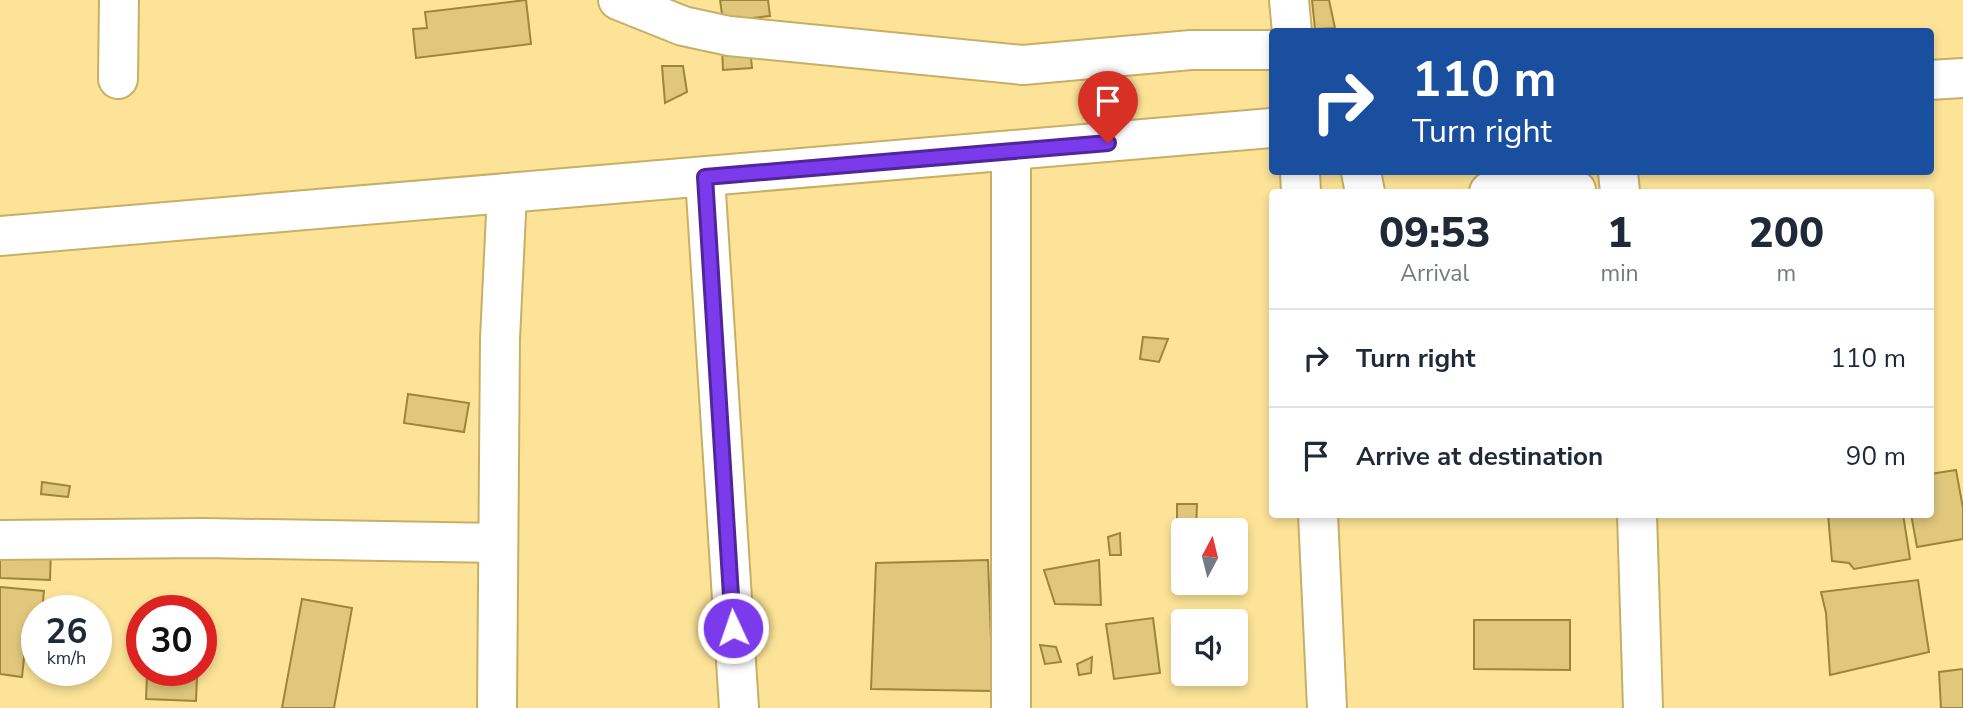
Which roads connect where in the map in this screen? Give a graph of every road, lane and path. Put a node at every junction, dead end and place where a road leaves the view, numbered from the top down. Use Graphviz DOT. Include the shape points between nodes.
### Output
graph roads {
  1 [pos="119,0"];
  2 [pos="618,0"];
  3 [pos="1289,0"];
  4 [pos="1292,28"];
  5 [pos="1269,50"];
  6 [pos="1963,78"];
  7 [pos="118,79"];
  8 [pos="1934,80"];
  9 [pos="1269,128"];
  10 [pos="1011,151"];
  11 [pos="705,177"];
  12 [pos="1577,185"];
  13 [pos="1527,189"];
  14 [pos="507,193"];
  15 [pos="0,236"];
  16 [pos="1318,518"];
  17 [pos="1637,518"];
  18 [pos="0,540"];
  19 [pos="498,543"];
  20 [pos="497,708"];
  21 [pos="738,708"];
  22 [pos="1011,708"];
  23 [pos="1326,708"];
  24 [pos="1643,708"];
  1 -- 7 [label="street"];
  2 -- 5 [label="street" via="683,26 729,36 1023,65 1191,50"];
  3 -- 4 [label="street"];
  6 -- 8 [label="street"];
  9 -- 10 [label="street"];
  10 -- 11 [label="street"];
  10 -- 22 [label="street"];
  11 -- 14 [label="street"];
  11 -- 21 [label="street"];
  12 -- 13 [label="street"];
  14 -- 15 [label="street"];
  14 -- 19 [label="street"];
  16 -- 23 [label="street"];
  17 -- 24 [label="street"];
  18 -- 19 [label="street"];
  19 -- 20 [label="street"];
}
